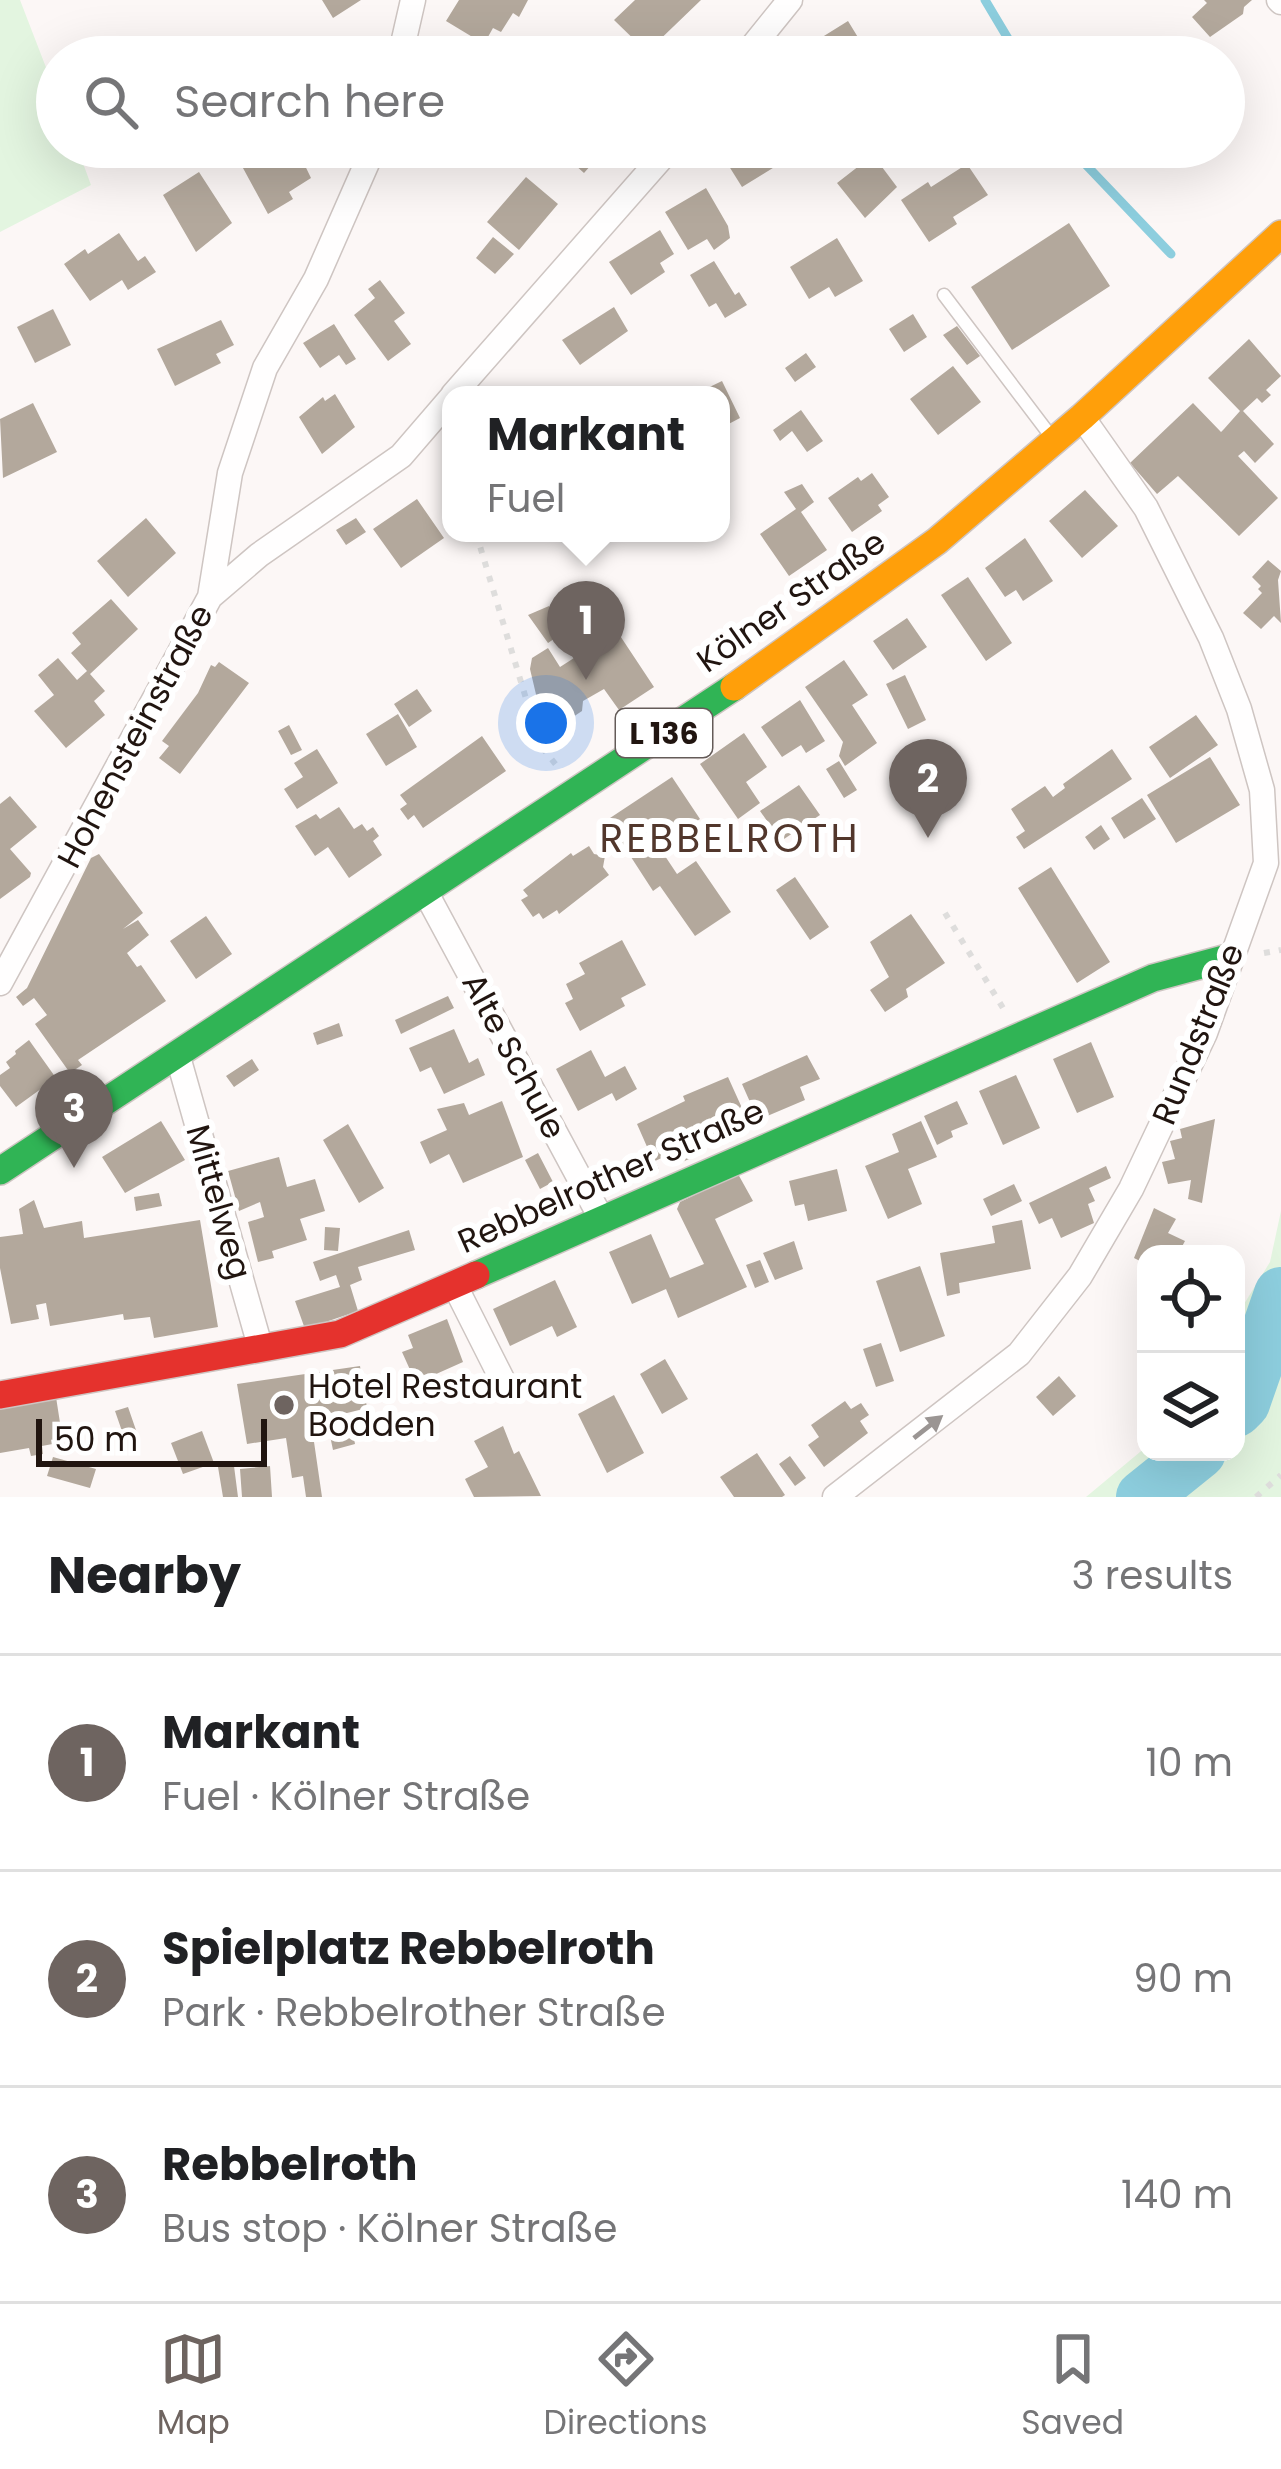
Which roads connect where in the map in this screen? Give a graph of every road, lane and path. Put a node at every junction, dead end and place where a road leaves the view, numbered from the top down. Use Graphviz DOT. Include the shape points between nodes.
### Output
graph roads {
  1 [pos="413,0"];
  2 [pos="790,0"];
  3 [pos="405,36"];
  4 [pos="761,36"];
  5 [pos="365,168"];
  6 [pos="653,168"];
  7 [pos="1281,234"];
  8 [pos="944,295"];
  9 [pos="461,386"];
  10 [pos="442,408"];
  11 [pos="1082,417"];
  12 [pos="1054,440"];
  13 [pos="479,542"];
  14 [pos="211,597"];
  15 [pos="577,792"];
  16 [pos="426,893"];
  17 [pos="945,913"];
  18 [pos="1281,950"];
  19 [pos="1261,953"];
  20 [pos="1231,957"];
  21 [pos="0,983"];
  22 [pos="1019,1035"];
  23 [pos="178,1057"];
  24 [pos="0,1171"];
  25 [pos="602,1218"];
  26 [pos="454,1284"];
  27 [pos="260,1346"];
  28 [pos="506,1387"];
  29 [pos="0,1395"];
  30 [pos="1281,1474"];
  31 [pos="835,1497"];
  32 [pos="1256,1497"];
  1 -- 3 [label="street"];
  2 -- 4 [label="street"];
  5 -- 14 [label="street, Hohensteinstraße" via="265,368 230,473"];
  6 -- 9 [label="street"];
  7 -- 11 [label="main road, Kölner Straße / L 136"];
  8 -- 12 [label="lane"];
  10 -- 14 [label="street" via="401,456"];
  11 -- 12 [label="main road, Kölner Straße / L 136"];
  11 -- 20 [label="street, Rundstraße" via="1146,508 1211,638 1262,790 1265,862"];
  12 -- 15 [label="main road, Kölner Straße / L 136" via="938,541"];
  13 -- 15 [label="path" via="540,745"];
  14 -- 21 [label="street, Hohensteinstraße"];
  15 -- 16 [label="main road, Kölner Straße / L 136"];
  16 -- 23 [label="main road, Kölner Straße / L 136"];
  16 -- 25 [label="street, Alte Schule"];
  17 -- 22 [label="path"];
  18 -- 19 [label="path"];
  20 -- 22 [label="main road, Rebbelrother Straße" via="1153,978"];
  31 -- 20 [label="street, Rundstraße, one-way" via="1019,1354 1080,1276 1150,1150"];
  22 -- 25 [label="main road, Rebbelrother Straße"];
  23 -- 24 [label="main road, Kölner Straße / L 136"];
  23 -- 27 [label="street, Mittelweg"];
  25 -- 26 [label="main road, Rebbelrother Straße"];
  26 -- 27 [label="main road, Rebbelrother Straße" via="340,1334"];
  26 -- 28 [label="street"];
  27 -- 29 [label="main road, Rebbelrother Straße"];
  30 -- 32 [label="path"];
}
